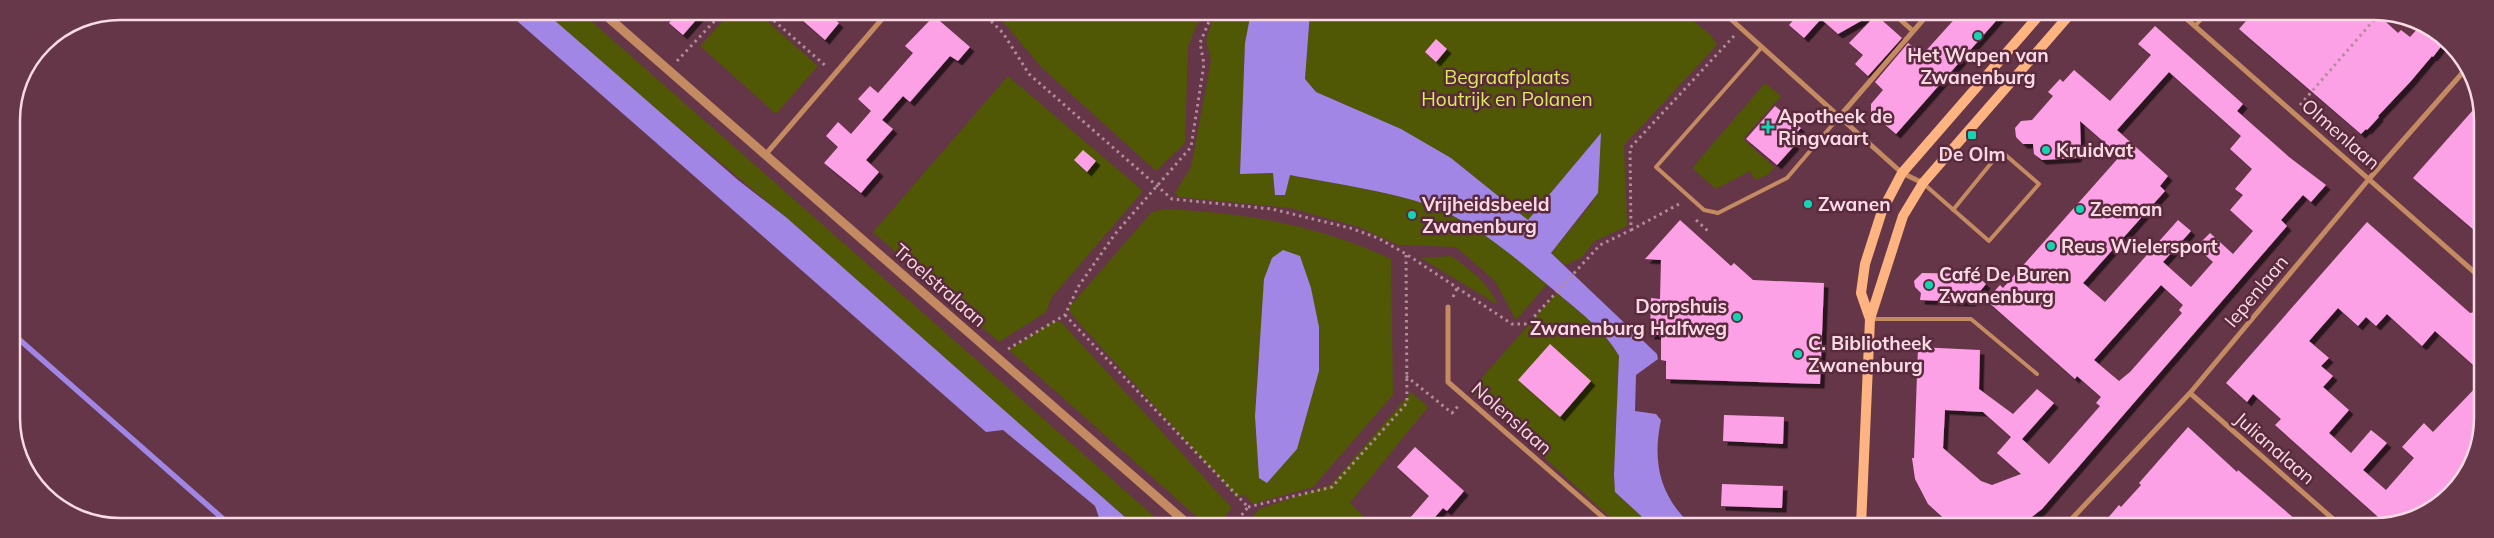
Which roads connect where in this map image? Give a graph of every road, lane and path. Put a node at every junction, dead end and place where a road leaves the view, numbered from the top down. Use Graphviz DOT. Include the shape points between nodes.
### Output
graph roads {
  1 [pos="611,20"];
  2 [pos="715,20"];
  3 [pos="773,20"];
  4 [pos="881,20"];
  5 [pos="990,20"];
  6 [pos="1210,20"];
  7 [pos="1732,20"];
  8 [pos="1901,20"];
  9 [pos="1923,20"];
  10 [pos="2035,20"];
  11 [pos="2065,20"];
  12 [pos="2188,20"];
  13 [pos="2200,20"];
  14 [pos="2374,20"];
  15 [pos="2195,26"];
  16 [pos="1741,28"];
  17 [pos="1913,31"];
  18 [pos="1762,47"];
  19 [pos="669,69"];
  20 [pos="2462,73"];
  21 [pos="835,74"];
  22 [pos="2293,112"];
  23 [pos="1839,117"];
  24 [pos="766,154"];
  25 [pos="1902,173"];
  26 [pos="2369,179"];
  27 [pos="1923,183"];
  28 [pos="1157,185"];
  29 [pos="1690,198"];
  30 [pos="1953,210"];
  31 [pos="1631,230"];
  32 [pos="1406,254"];
  33 [pos="2474,272"];
  34 [pos="1448,307"];
  35 [pos="1065,315"];
  36 [pos="1870,319"];
  37 [pos="996,356"];
  38 [pos="2037,374"];
  39 [pos="1406,376"];
  40 [pos="2190,393"];
  41 [pos="1465,397"];
  42 [pos="1248,507"];
  43 [pos="1181,518"];
  44 [pos="1239,518"];
  45 [pos="1604,518"];
  46 [pos="1861,518"];
  47 [pos="2073,518"];
  48 [pos="2332,518"];
  1 -- 19 [label="street, Troelstralaan"];
  2 -- 19 [label="path"];
  3 -- 21 [label="path"];
  4 -- 21 [label="street"];
  5 -- 28 [label="path" via="1003,33 1029,74"];
  6 -- 28 [label="path" via="1200,43 1204,64 1191,147"];
  7 -- 16 [label="street"];
  8 -- 17 [label="street"];
  9 -- 17 [label="street"];
  10 -- 25 [label="main road"];
  11 -- 27 [label="main road"];
  12 -- 15 [label="street, Olmenlaan"];
  13 -- 15 [label="lane"];
  14 -- 22 [label="path"];
  15 -- 22 [label="street, Olmenlaan"];
  16 -- 18 [label="street"];
  16 -- 31 [label="path" via="1630,148"];
  17 -- 23 [label="street"];
  18 -- 23 [label="street"];
  18 -- 29 [label="lane" via="1656,167"];
  19 -- 24 [label="street, Troelstralaan"];
  20 -- 26 [label="street, Iepenlaan"];
  21 -- 24 [label="street"];
  22 -- 26 [label="street, Olmenlaan"];
  23 -- 25 [label="street"];
  23 -- 29 [label="lane" via="1787,178 1718,213 1704,210"];
  24 -- 37 [label="street, Troelstralaan"];
  25 -- 27 [label="street"];
  25 -- 36 [label="main road" via="1882,211 1865,264 1861,293"];
  26 -- 33 [label="street, Olmenlaan"];
  26 -- 40 [label="street, Iepenlaan"];
  27 -- 30 [label="lane"];
  27 -- 36 [label="main road" via="1903,216"];
  28 -- 32 [label="path" via="1172,198 1306,216 1378,238"];
  28 -- 35 [label="path" via="1115,234 1078,287"];
  29 -- 31 [label="path"];
  30 -- 30 [label="lane" via="1988,241 2039,184 2001,151"];
  31 -- 32 [label="path" via="1600,245 1525,324 1512,324"];
  32 -- 39 [label="path"];
  34 -- 41 [label="street, Nolenslaan" via="1448,382"];
  35 -- 37 [label="path"];
  35 -- 42 [label="path"];
  36 -- 38 [label="lane" via="1971,318"];
  36 -- 46 [label="main road"];
  37 -- 43 [label="street, Troelstralaan"];
  39 -- 41 [label="path" via="1452,413"];
  39 -- 42 [label="path" via="1407,403 1332,487"];
  40 -- 47 [label="street, Iepenlaan"];
  40 -- 48 [label="street, Julianalaan"];
  41 -- 45 [label="street, Nolenslaan"];
  42 -- 44 [label="path"];
}
